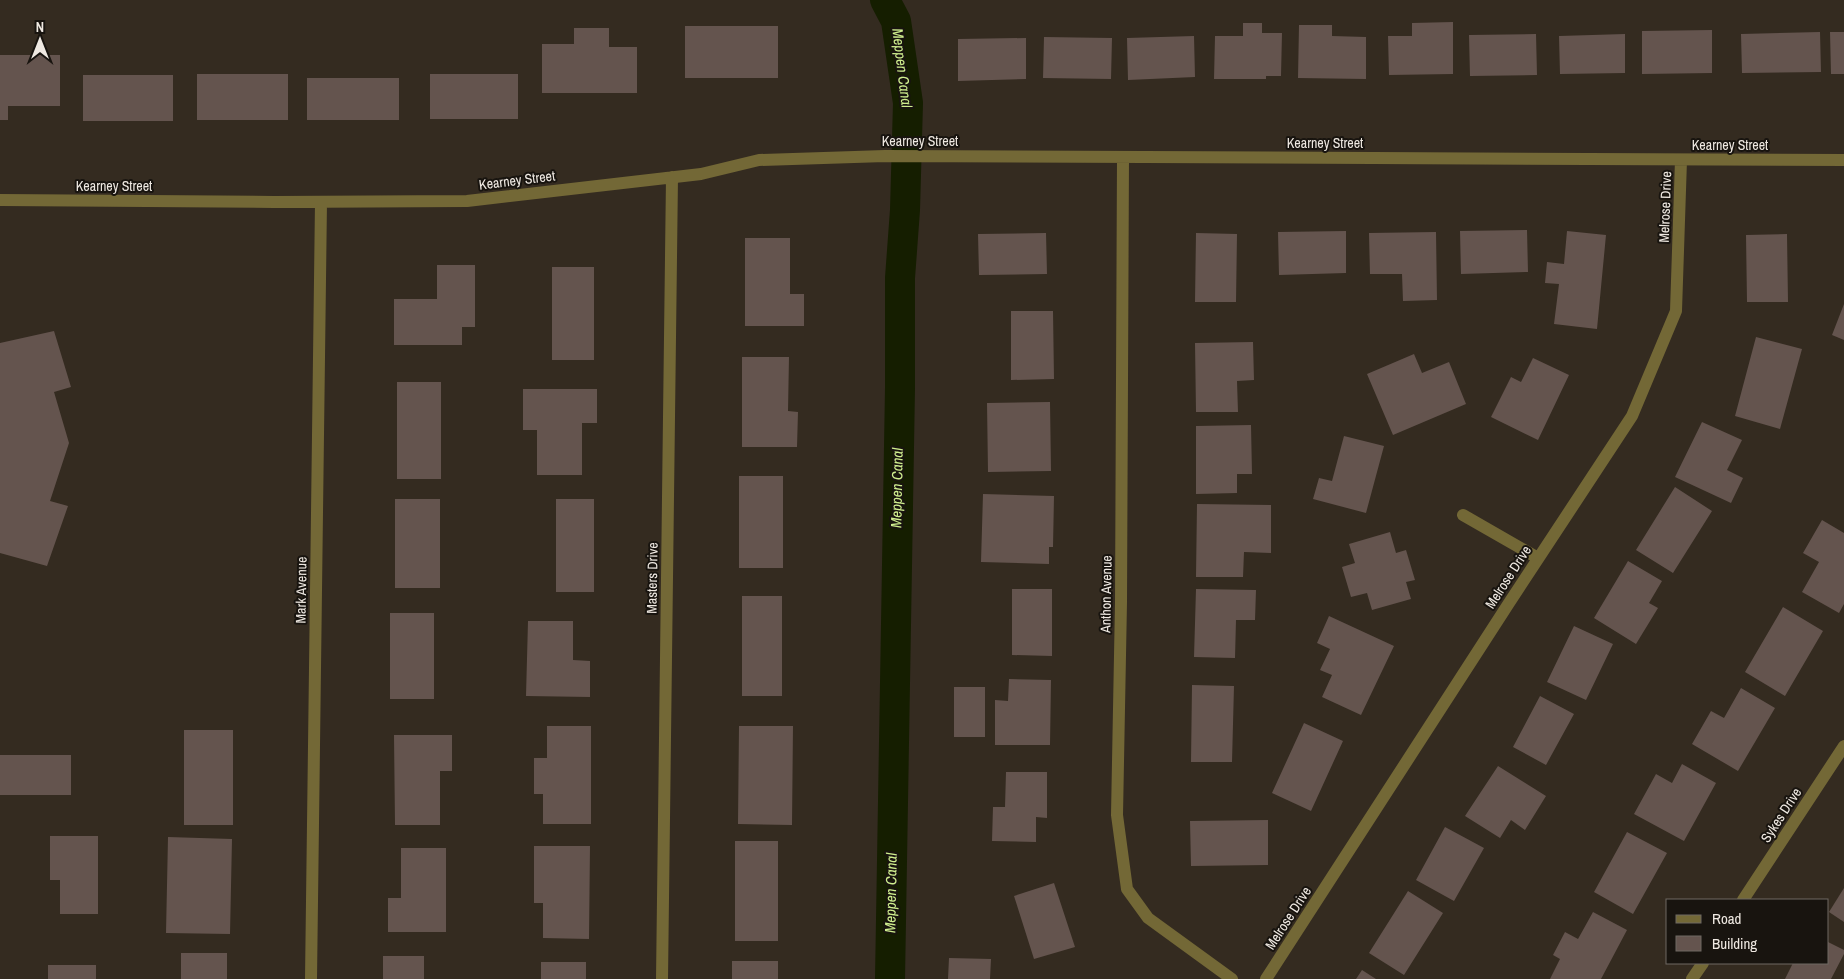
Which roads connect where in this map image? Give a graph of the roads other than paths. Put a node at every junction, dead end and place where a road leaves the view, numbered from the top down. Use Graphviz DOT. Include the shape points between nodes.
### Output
graph roads {
  1 [pos="1123,158"];
  2 [pos="1681,160"];
  3 [pos="1844,160"];
  4 [pos="672,177"];
  5 [pos="0,200"];
  6 [pos="322,202"];
  7 [pos="1463,514"];
  8 [pos="1538,558"];
  9 [pos="1844,746"];
  10 [pos="1744,899"];
  11 [pos="1701,964"];
  12 [pos="311,979"];
  13 [pos="662,979"];
  14 [pos="1232,979"];
  15 [pos="1266,979"];
  16 [pos="1692,979"];
  1 -- 2 [label="street, Kearney Street"];
  1 -- 4 [label="street, Kearney Street" via="885,156 759,160 701,174"];
  1 -- 14 [label="street, Anthon Avenue" via="1117,815 1127,889 1148,918"];
  2 -- 3 [label="street, Kearney Street"];
  2 -- 8 [label="street, Melrose Drive" via="1676,311 1632,416"];
  4 -- 6 [label="street, Kearney Street" via="467,201"];
  4 -- 13 [label="street, Masters Drive"];
  5 -- 6 [label="street, Kearney Street"];
  6 -- 12 [label="street, Mark Avenue"];
  7 -- 8 [label="street"];
  8 -- 15 [label="street, Melrose Drive"];
  9 -- 10 [label="street, Sykes Drive"];
  11 -- 16 [label="street"];
}
